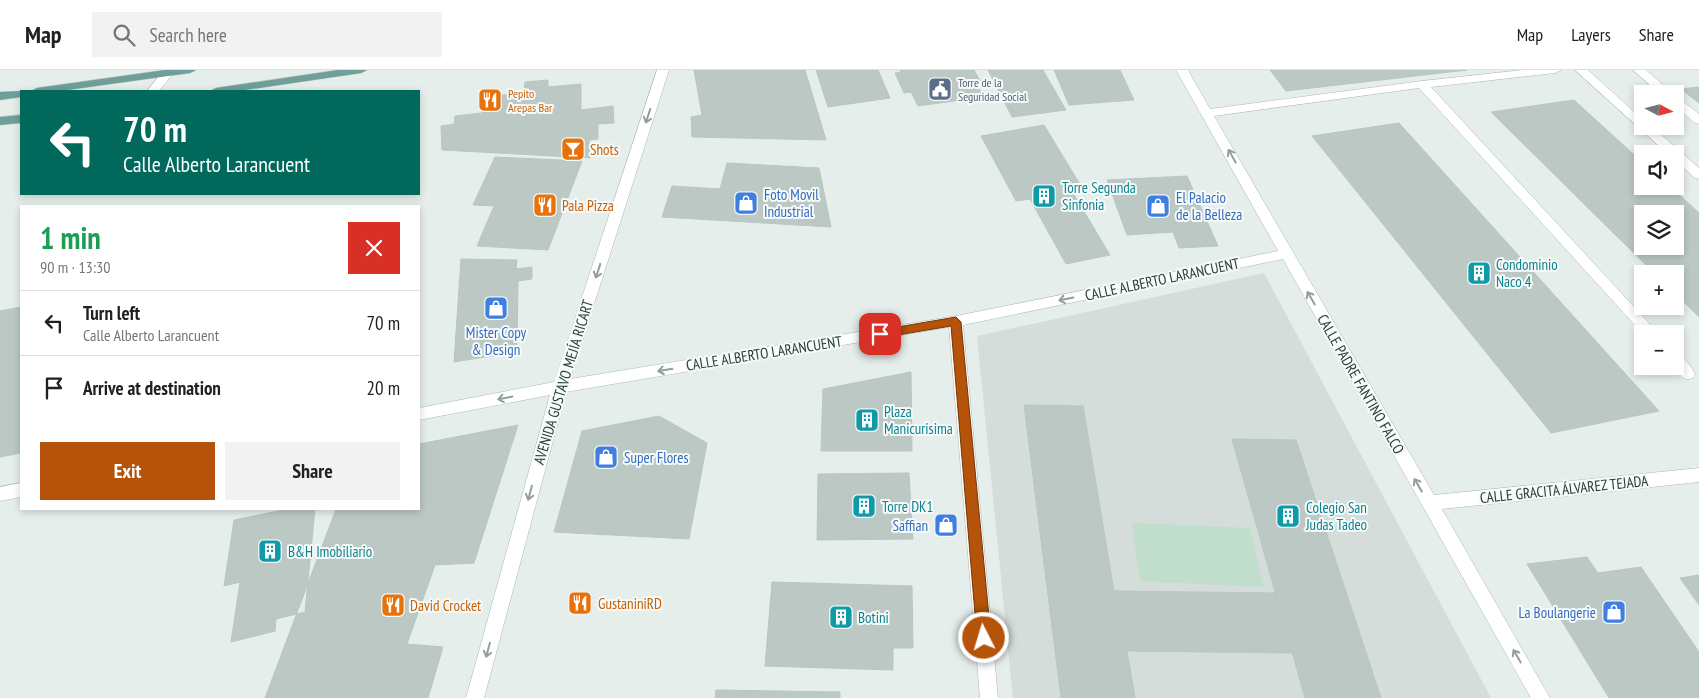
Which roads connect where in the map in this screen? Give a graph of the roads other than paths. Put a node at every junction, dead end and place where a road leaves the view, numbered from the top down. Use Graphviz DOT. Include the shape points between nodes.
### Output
graph roads {
  1 [pos="190,70"];
  2 [pos="361,70"];
  3 [pos="663,70"];
  4 [pos="1182,70"];
  5 [pos="1555,70"];
  6 [pos="1581,70"];
  7 [pos="1639,70"];
  8 [pos="169,72"];
  9 [pos="1422,84"];
  10 [pos="1656,85"];
  11 [pos="44,90"];
  12 [pos="154,90"];
  13 [pos="223,90"];
  14 [pos="20,94"];
  15 [pos="0,96"];
  16 [pos="1684,108"];
  17 [pos="1208,113"];
  18 [pos="20,118"];
  19 [pos="1634,118"];
  20 [pos="1699,120"];
  21 [pos="0,121"];
  22 [pos="1653,135"];
  23 [pos="1699,175"];
  24 [pos="1285,254"];
  25 [pos="956,322"];
  26 [pos="1644,325"];
  27 [pos="1684,369"];
  28 [pos="1688,374"];
  29 [pos="560,387"];
  30 [pos="420,414"];
  31 [pos="1699,475"];
  32 [pos="20,490"];
  33 [pos="0,494"];
  34 [pos="1429,503"];
  35 [pos="475,698"];
  36 [pos="989,698"];
  37 [pos="1541,698"];
  1 -- 8 [label="main road"];
  2 -- 13 [label="main road"];
  3 -- 29 [label="street, AVENIDA GUSTAVO MEJÍA RICART, one-way"];
  4 -- 17 [label="street, CALLE PADRE FANTINO FALCO"];
  5 -- 9 [label="street"];
  6 -- 19 [label="street"];
  7 -- 10 [label="street"];
  8 -- 11 [label="main road"];
  8 -- 12 [label="street"];
  9 -- 17 [label="street"];
  9 -- 26 [label="street"];
  14 -- 15 [label="main road"];
  16 -- 20 [label="street"];
  24 -- 17 [label="street, CALLE PADRE FANTINO FALCO, one-way"];
  18 -- 21 [label="main road"];
  22 -- 23 [label="street"];
  24 -- 25 [label="street, CALLE ALBERTO LARANCUENT, one-way"];
  34 -- 24 [label="street, CALLE PADRE FANTINO FALCO, one-way"];
  25 -- 29 [label="street, CALLE ALBERTO LARANCUENT, one-way"];
  25 -- 36 [label="street"];
  27 -- 28 [label="street"];
  29 -- 30 [label="street, CALLE ALBERTO LARANCUENT, one-way"];
  29 -- 35 [label="street, AVENIDA GUSTAVO MEJÍA RICART, one-way"];
  31 -- 34 [label="street, CALLE GRACITA ÁLVAREZ TEJADA"];
  32 -- 33 [label="street"];
  37 -- 34 [label="street, CALLE PADRE FANTINO FALCO, one-way"];
}
